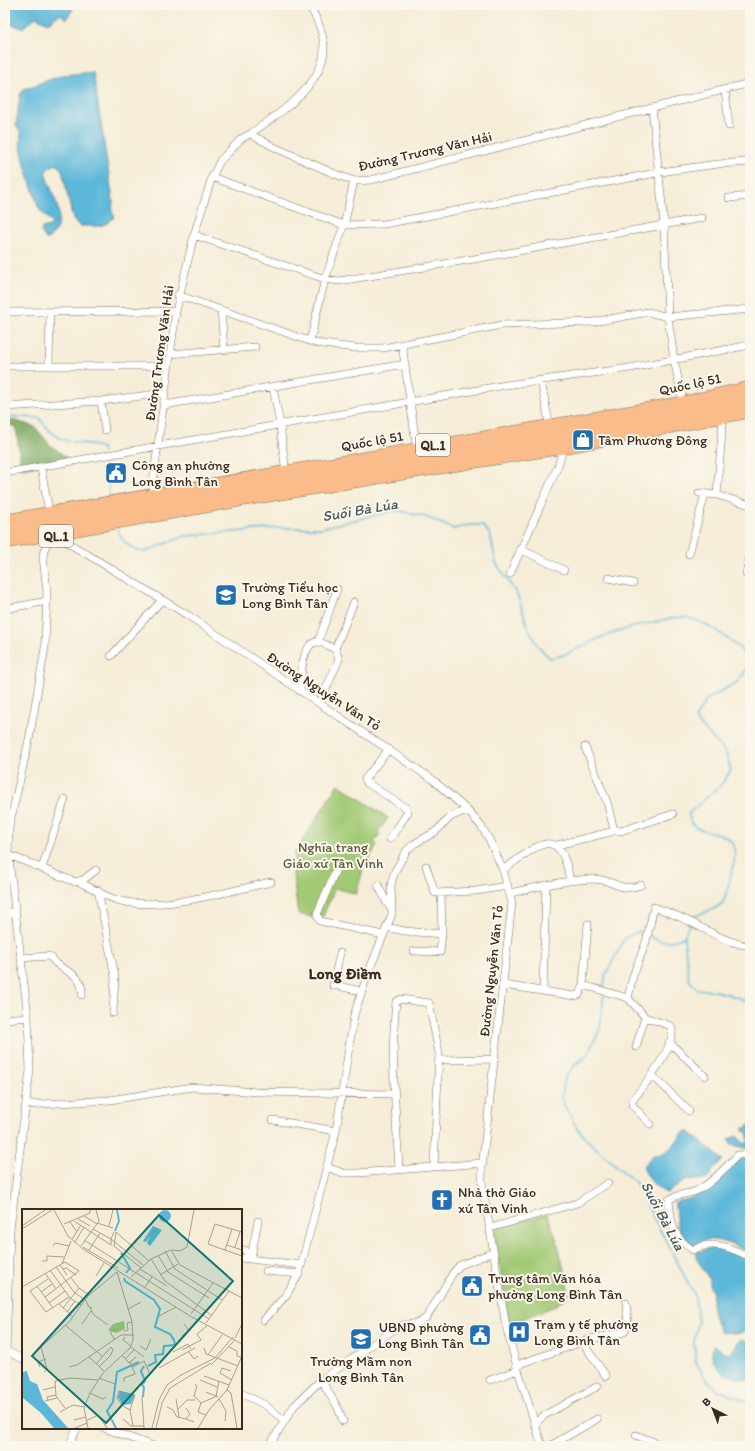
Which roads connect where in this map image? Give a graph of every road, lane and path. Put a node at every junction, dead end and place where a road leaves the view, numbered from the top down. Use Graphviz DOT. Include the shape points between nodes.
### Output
graph roads {
  1 [pos="309,5"];
  2 [pos="750,83"];
  3 [pos="724,90"];
  4 [pos="652,108"];
  5 [pos="729,126"];
  6 [pos="250,134"];
  7 [pos="750,162"];
  8 [pos="660,173"];
  9 [pos="212,177"];
  10 [pos="354,181"];
  11 [pos="750,196"];
  12 [pos="729,198"];
  13 [pos="702,218"];
  14 [pos="664,224"];
  15 [pos="344,225"];
  16 [pos="194,235"];
  17 [pos="324,280"];
  18 [pos="178,295"];
  19 [pos="221,310"];
  20 [pos="750,310"];
  21 [pos="176,311"];
  22 [pos="5,312"];
  23 [pos="50,312"];
  24 [pos="668,317"];
  25 [pos="310,341"];
  26 [pos="402,344"];
  27 [pos="750,345"];
  28 [pos="255,347"];
  29 [pos="224,349"];
  30 [pos="170,354"];
  31 [pos="674,360"];
  32 [pos="405,364"];
  33 [pos="5,366"];
  34 [pos="49,366"];
  35 [pos="168,366"];
  36 [pos="541,381"];
  37 [pos="750,386"];
  38 [pos="273,387"];
  39 [pos="165,393"];
  40 [pos="750,394"];
  41 [pos="101,401"];
  42 [pos="410,403"];
  43 [pos="164,405"];
  44 [pos="750,405"];
  45 [pos="5,407"];
  46 [pos="686,413"];
  47 [pos="750,413"];
  48 [pos="724,419"];
  49 [pos="280,425"];
  50 [pos="550,428"];
  51 [pos="105,430"];
  52 [pos="564,444"];
  53 [pos="159,446"];
  54 [pos="417,451"];
  55 [pos="41,468"];
  56 [pos="5,473"];
  57 [pos="286,474"];
  58 [pos="717,495"];
  59 [pos="750,505"];
  60 [pos="157,506"];
  61 [pos="118,513"];
  62 [pos="104,515"];
  63 [pos="5,519"];
  64 [pos="48,522"];
  65 [pos="5,528"];
  66 [pos="5,537"];
  67 [pos="5,544"];
  68 [pos="520,550"];
  69 [pos="689,554"];
  70 [pos="750,555"];
  71 [pos="564,570"];
  72 [pos="510,574"];
  73 [pos="746,574"];
  74 [pos="608,578"];
  75 [pos="633,583"];
  76 [pos="337,589"];
  77 [pos="162,600"];
  78 [pos="47,601"];
  79 [pos="354,602"];
  80 [pos="5,609"];
  81 [pos="318,642"];
  82 [pos="335,649"];
  83 [pos="111,656"];
  84 [pos="300,691"];
  85 [pos="320,703"];
  86 [pos="585,747"];
  87 [pos="389,749"];
  88 [pos="65,799"];
  89 [pos="467,810"];
  90 [pos="9,812"];
  91 [pos="673,814"];
  92 [pos="614,830"];
  93 [pos="390,839"];
  94 [pos="557,845"];
  95 [pos="9,855"];
  96 [pos="7,863"];
  97 [pos="338,865"];
  98 [pos="426,866"];
  99 [pos="42,868"];
  100 [pos="96,870"];
  101 [pos="503,870"];
  102 [pos="570,881"];
  103 [pos="79,882"];
  104 [pos="271,882"];
  105 [pos="378,884"];
  106 [pos="546,885"];
  107 [pos="641,885"];
  108 [pos="509,889"];
  109 [pos="98,890"];
  110 [pos="441,893"];
  111 [pos="392,909"];
  112 [pos="15,911"];
  113 [pos="5,913"];
  114 [pos="588,924"];
  115 [pos="386,927"];
  116 [pos="442,934"];
  117 [pos="383,935"];
  118 [pos="750,946"];
  119 [pos="414,951"];
  120 [pos="340,954"];
  121 [pos="20,958"];
  122 [pos="503,985"];
  123 [pos="583,985"];
  124 [pos="361,991"];
  125 [pos="543,991"];
  126 [pos="82,994"];
  127 [pos="628,998"];
  128 [pos="113,1013"];
  129 [pos="28,1017"];
  130 [pos="645,1017"];
  131 [pos="5,1019"];
  132 [pos="670,1042"];
  133 [pos="636,1047"];
  134 [pos="495,1059"];
  135 [pos="439,1060"];
  136 [pos="652,1075"];
  137 [pos="705,1076"];
  138 [pos="394,1094"];
  139 [pos="342,1095"];
  140 [pos="26,1105"];
  141 [pos="689,1111"];
  142 [pos="274,1120"];
  143 [pos="650,1124"];
  144 [pos="336,1131"];
  145 [pos="750,1154"];
  146 [pos="483,1163"];
  147 [pos="434,1166"];
  148 [pos="327,1167"];
  149 [pos="399,1169"];
  150 [pos="608,1183"];
  151 [pos="258,1221"];
  152 [pos="490,1228"];
  153 [pos="7,1230"];
  154 [pos="245,1250"];
  155 [pos="494,1252"];
  156 [pos="750,1257"];
  157 [pos="242,1258"];
  158 [pos="252,1258"];
  159 [pos="301,1265"];
  160 [pos="266,1271"];
  161 [pos="299,1274"];
  162 [pos="626,1303"];
  163 [pos="264,1320"];
  164 [pos="582,1342"];
  165 [pos="22,1359"];
  166 [pos="517,1369"];
  167 [pos="606,1376"];
  168 [pos="321,1380"];
  169 [pos="490,1380"];
  170 [pos="598,1386"];
  171 [pos="242,1394"];
  172 [pos="597,1419"];
  173 [pos="284,1421"];
  174 [pos="343,1422"];
  175 [pos="535,1424"];
  176 [pos="77,1429"];
  177 [pos="107,1429"];
  178 [pos="636,1435"];
  179 [pos="69,1446"];
  180 [pos="153,1446"];
  181 [pos="269,1446"];
  182 [pos="542,1446"];
  183 [pos="550,1446"];
  184 [pos="664,1446"];
  1 -- 6 [label="street" via="323,38 323,58 320,67 300,96"];
  2 -- 3 [label="street, Đường Trương Văn Hải"];
  3 -- 4 [label="street, Đường Trương Văn Hải"];
  3 -- 5 [label="street"];
  4 -- 8 [label="street"];
  4 -- 10 [label="street, Đường Trương Văn Hải" via="371,180"];
  6 -- 9 [label="street, Đường Trương Văn Hải" via="241,138 224,155"];
  6 -- 10 [label="street, Đường Trương Văn Hải" via="276,148"];
  7 -- 8 [label="street"];
  8 -- 14 [label="street"];
  8 -- 15 [label="street" via="384,224"];
  9 -- 15 [label="street"];
  9 -- 16 [label="street, Đường Trương Văn Hải"];
  10 -- 15 [label="street"];
  11 -- 12 [label="street"];
  13 -- 14 [label="street"];
  14 -- 17 [label="street" via="474,259 345,280"];
  14 -- 24 [label="street"];
  15 -- 17 [label="street"];
  16 -- 17 [label="street"];
  16 -- 18 [label="street, Đường Trương Văn Hải"];
  17 -- 25 [label="street"];
  18 -- 19 [label="street"];
  18 -- 21 [label="street, Đường Trương Văn Hải"];
  19 -- 25 [label="street"];
  19 -- 29 [label="street"];
  20 -- 24 [label="street"];
  21 -- 23 [label="street"];
  21 -- 30 [label="street, Đường Trương Văn Hải"];
  22 -- 23 [label="street"];
  23 -- 34 [label="street"];
  24 -- 26 [label="street" via="648,312 593,322 502,325"];
  24 -- 31 [label="street"];
  25 -- 26 [label="street" via="369,349"];
  26 -- 32 [label="street"];
  27 -- 31 [label="street"];
  28 -- 29 [label="street"];
  29 -- 30 [label="street"];
  30 -- 35 [label="street, Đường Trương Văn Hải"];
  31 -- 36 [label="street"];
  31 -- 46 [label="street"];
  32 -- 38 [label="street"];
  32 -- 42 [label="street"];
  33 -- 34 [label="street"];
  34 -- 35 [label="street"];
  35 -- 39 [label="street, Đường Trương Văn Hải"];
  36 -- 42 [label="street"];
  36 -- 50 [label="street"];
  37 -- 46 [label="main road, Quốc lộ 51 / QL.1"];
  38 -- 43 [label="street"];
  38 -- 49 [label="street"];
  39 -- 41 [label="street"];
  39 -- 43 [label="street, Đường Trương Văn Hải"];
  40 -- 46 [label="highway, Quốc lộ 51 / QL.1"];
  41 -- 45 [label="street"];
  41 -- 51 [label="street"];
  42 -- 49 [label="street"];
  42 -- 54 [label="street"];
  43 -- 53 [label="street, Đường Trương Văn Hải"];
  44 -- 46 [label="highway, Quốc lộ 51 / QL.1"];
  46 -- 48 [label="main road, Quốc lộ 51 / QL.1"];
  46 -- 50 [label="highway, Quốc lộ 51 / QL.1"];
  46 -- 52 [label="highway, Quốc lộ 51 / QL.1"];
  47 -- 48 [label="main road, Quốc lộ 51 / QL.1"];
  48 -- 58 [label="street"];
  49 -- 53 [label="street"];
  49 -- 57 [label="street"];
  50 -- 54 [label="highway, Quốc lộ 51 / QL.1"];
  52 -- 60 [label="highway, Quốc lộ 51 / QL.1" via="374,476"];
  52 -- 68 [label="street" via="558,466"];
  53 -- 55 [label="street"];
  53 -- 60 [label="street, Đường Trương Văn Hải" via="153,482"];
  54 -- 57 [label="highway, Quốc lộ 51 / QL.1"];
  55 -- 56 [label="street"];
  55 -- 64 [label="street"];
  57 -- 60 [label="highway, Quốc lộ 51 / QL.1"];
  58 -- 59 [label="street"];
  58 -- 69 [label="street" via="702,494"];
  60 -- 61 [label="highway, Quốc lộ 51 / QL.1"];
  60 -- 61 [label="main road, Quốc lộ 51 / QL.1"];
  61 -- 62 [label="highway, QL.1"];
  61 -- 62 [label="main road, QL.1"];
  62 -- 64 [label="highway, QL.1"];
  62 -- 64 [label="main road, QL.1"];
  63 -- 64 [label="main road, QL.1"];
  64 -- 65 [label="highway, QL.1"];
  64 -- 66 [label="highway, QL.1"];
  64 -- 67 [label="main road, QL.1"];
  64 -- 77 [label="street, Đường Nguyễn Văn Tỏ" via="65,541"];
  64 -- 78 [label="street" via="43,557"];
  68 -- 71 [label="street"];
  68 -- 72 [label="street"];
  70 -- 73 [label="street"];
  74 -- 75 [label="street"];
  76 -- 81 [label="street"];
  77 -- 83 [label="street"];
  77 -- 84 [label="street, Đường Nguyễn Văn Tỏ"];
  78 -- 80 [label="street"];
  78 -- 90 [label="street" via="40,678"];
  79 -- 82 [label="street"];
  81 -- 82 [label="street"];
  81 -- 84 [label="street" via="305,651"];
  82 -- 85 [label="street" via="339,658"];
  84 -- 85 [label="street, Đường Nguyễn Văn Tỏ"];
  85 -- 87 [label="street, Đường Nguyễn Văn Tỏ"];
  86 -- 92 [label="street" via="607,802"];
  87 -- 89 [label="street, Đường Nguyễn Văn Tỏ" via="432,779"];
  87 -- 93 [label="street" via="365,779 408,812"];
  88 -- 99 [label="street"];
  89 -- 101 [label="street, Đường Nguyễn Văn Tỏ" via="489,839"];
  89 -- 111 [label="street" via="452,816 435,832 407,850 390,886"];
  90 -- 95 [label="street"];
  91 -- 92 [label="street" via="620,831"];
  92 -- 94 [label="street"];
  94 -- 101 [label="street" via="550,842 543,844"];
  94 -- 102 [label="street" via="566,860"];
  95 -- 96 [label="street"];
  95 -- 99 [label="street"];
  96 -- 112 [label="street"];
  97 -- 117 [label="street" via="317,914 318,918 320,921"];
  98 -- 110 [label="street" via="433,891"];
  99 -- 103 [label="street"];
  100 -- 103 [label="street"];
  101 -- 108 [label="street, Đường Nguyễn Văn Tỏ"];
  102 -- 106 [label="street"];
  102 -- 107 [label="street" via="602,880 630,889"];
  103 -- 109 [label="street"];
  104 -- 109 [label="street" via="188,901 118,901"];
  105 -- 111 [label="street"];
  106 -- 108 [label="street"];
  106 -- 125 [label="street"];
  108 -- 110 [label="street"];
  108 -- 122 [label="street, Đường Nguyễn Văn Tỏ" via="512,903"];
  109 -- 128 [label="street" via="115,977"];
  110 -- 116 [label="street"];
  111 -- 115 [label="street"];
  112 -- 113 [label="street"];
  112 -- 121 [label="street"];
  114 -- 123 [label="street"];
  115 -- 116 [label="street"];
  115 -- 117 [label="street"];
  116 -- 119 [label="street" via="440,952"];
  117 -- 124 [label="street"];
  118 -- 127 [label="street" via="721,939 687,920 654,907"];
  120 -- 124 [label="street" via="333,985"];
  121 -- 126 [label="street" via="49,956 75,975 82,988"];
  121 -- 129 [label="street"];
  122 -- 125 [label="street"];
  122 -- 134 [label="street, Đường Nguyễn Văn Tỏ"];
  123 -- 125 [label="street" via="582,992 574,996"];
  123 -- 127 [label="street"];
  124 -- 139 [label="street" via="350,1038"];
  127 -- 130 [label="street"];
  129 -- 131 [label="street"];
  129 -- 140 [label="street" via="30,1070"];
  130 -- 132 [label="street" via="671,1026"];
  130 -- 133 [label="street"];
  132 -- 136 [label="street" via="662,1061"];
  132 -- 137 [label="street"];
  134 -- 135 [label="street"];
  134 -- 146 [label="street, Đường Nguyễn Văn Tỏ"];
  135 -- 138 [label="street" via="429,1003 397,1000"];
  135 -- 147 [label="street"];
  136 -- 141 [label="street"];
  136 -- 143 [label="street" via="632,1103"];
  138 -- 139 [label="street"];
  138 -- 149 [label="street"];
  139 -- 140 [label="street" via="247,1092 192,1087 110,1100"];
  139 -- 144 [label="street"];
  140 -- 153 [label="street"];
  142 -- 144 [label="street"];
  144 -- 148 [label="street"];
  145 -- 156 [label="street" via="738,1155 698,1191 673,1196 669,1200 673,1230 683,1244 694,1250 703,1245 713,1244"];
  146 -- 147 [label="street"];
  146 -- 152 [label="street, Đường Nguyễn Văn Tỏ" via="482,1183"];
  147 -- 149 [label="street"];
  148 -- 149 [label="street" via="343,1173"];
  148 -- 159 [label="street"];
  150 -- 152 [label="street" via="577,1203"];
  151 -- 158 [label="street"];
  152 -- 155 [label="street, Đường Nguyễn Văn Tỏ"];
  153 -- 165 [label="street" via="6,1351"];
  154 -- 158 [label="street"];
  155 -- 166 [label="street, Đường Nguyễn Văn Tỏ" via="506,1326"];
  155 -- 168 [label="street" via="460,1265 427,1317 419,1323 400,1326"];
  157 -- 158 [label="street"];
  158 -- 159 [label="street"];
  159 -- 161 [label="street"];
  160 -- 161 [label="street"];
  161 -- 163 [label="street" via="286,1295"];
  162 -- 164 [label="street" via="628,1324 624,1332"];
  164 -- 166 [label="street" via="522,1363"];
  164 -- 167 [label="street"];
  166 -- 169 [label="street"];
  166 -- 175 [label="street, Đường Nguyễn Văn Tỏ"];
  168 -- 173 [label="street" via="294,1406"];
  168 -- 174 [label="street" via="338,1408"];
  170 -- 175 [label="street" via="543,1416"];
  171 -- 173 [label="street" via="265,1405"];
  172 -- 183 [label="street"];
  173 -- 181 [label="street"];
  175 -- 182 [label="street, Đường Nguyễn Văn Tỏ"];
  176 -- 179 [label="street"];
  177 -- 180 [label="street"];
  178 -- 184 [label="street"];
}
